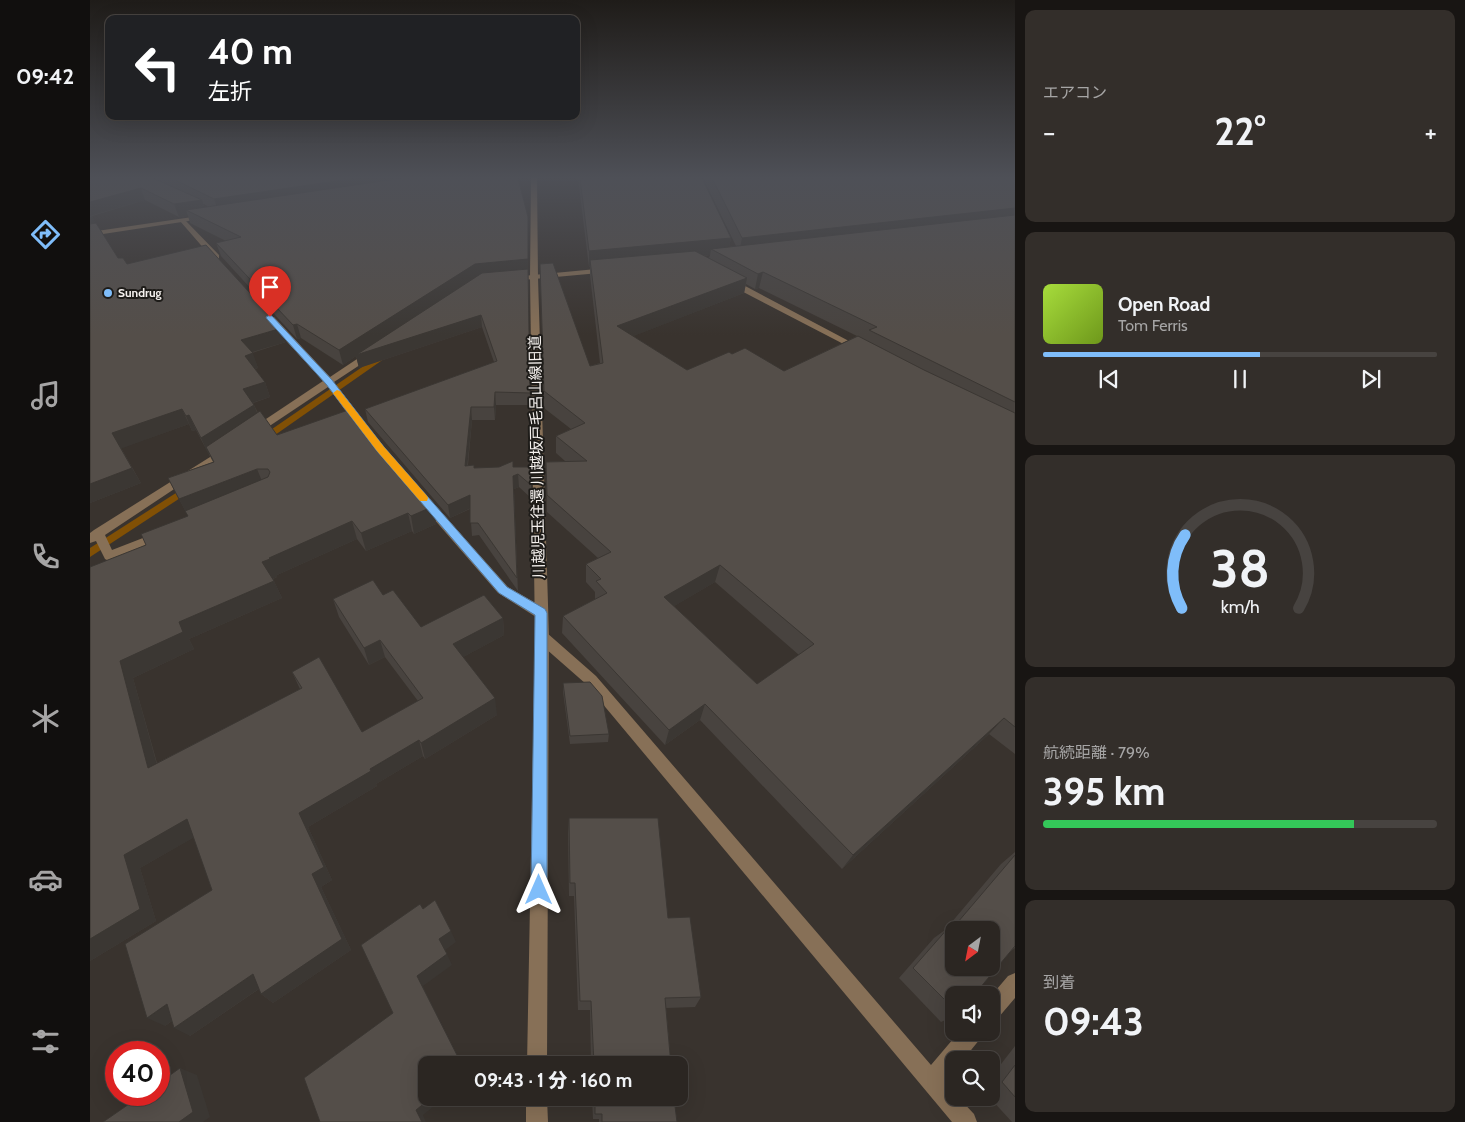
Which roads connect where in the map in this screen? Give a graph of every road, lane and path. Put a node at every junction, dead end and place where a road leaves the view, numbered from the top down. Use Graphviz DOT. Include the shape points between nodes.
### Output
graph roads {
  1 [pos="114,230"];
  2 [pos="191,230"];
  3 [pos="534,230"];
  4 [pos="90,234"];
  5 [pos="220,262"];
  6 [pos="618,269"];
  7 [pos="718,275"];
  8 [pos="534,278"];
  9 [pos="498,280"];
  10 [pos="264,310"];
  11 [pos="384,345"];
  12 [pos="865,352"];
  13 [pos="329,382"];
  14 [pos="369,434"];
  15 [pos="419,494"];
  16 [pos="172,530"];
  17 [pos="94,536"];
  18 [pos="541,613"];
  19 [pos="542,636"];
  20 [pos="1015,983"];
  21 [pos="1000,1000"];
  22 [pos="965,1041"];
  23 [pos="538,1056"];
  24 [pos="931,1081"];
  25 [pos="537,1106"];
  26 [pos="537,1122"];
  27 [pos="966,1122"];
  1 -- 4 [label="street"];
  2 -- 5 [label="street"];
  3 -- 8 [label="street, 川越児玉往還 川越坂戸毛呂山線旧道"];
  6 -- 8 [label="street"];
  7 -- 12 [label="street"];
  8 -- 9 [label="street"];
  8 -- 18 [label="street, 川越児玉往還 川越坂戸毛呂山線旧道"];
  10 -- 13 [label="street"];
  11 -- 13 [label="street"];
  13 -- 14 [label="street"];
  13 -- 17 [label="street"];
  15 -- 18 [label="street" via="503,590"];
  16 -- 17 [label="street" via="109,556"];
  18 -- 19 [label="street, 川越児玉往還 川越坂戸毛呂山線旧道"];
  19 -- 23 [label="street, 川越児玉往還 川越坂戸毛呂山線旧道"];
  19 -- 24 [label="street" via="590,680"];
  20 -- 21 [label="street"];
  22 -- 24 [label="street"];
  24 -- 27 [label="street"];
  25 -- 26 [label="street"];
}
